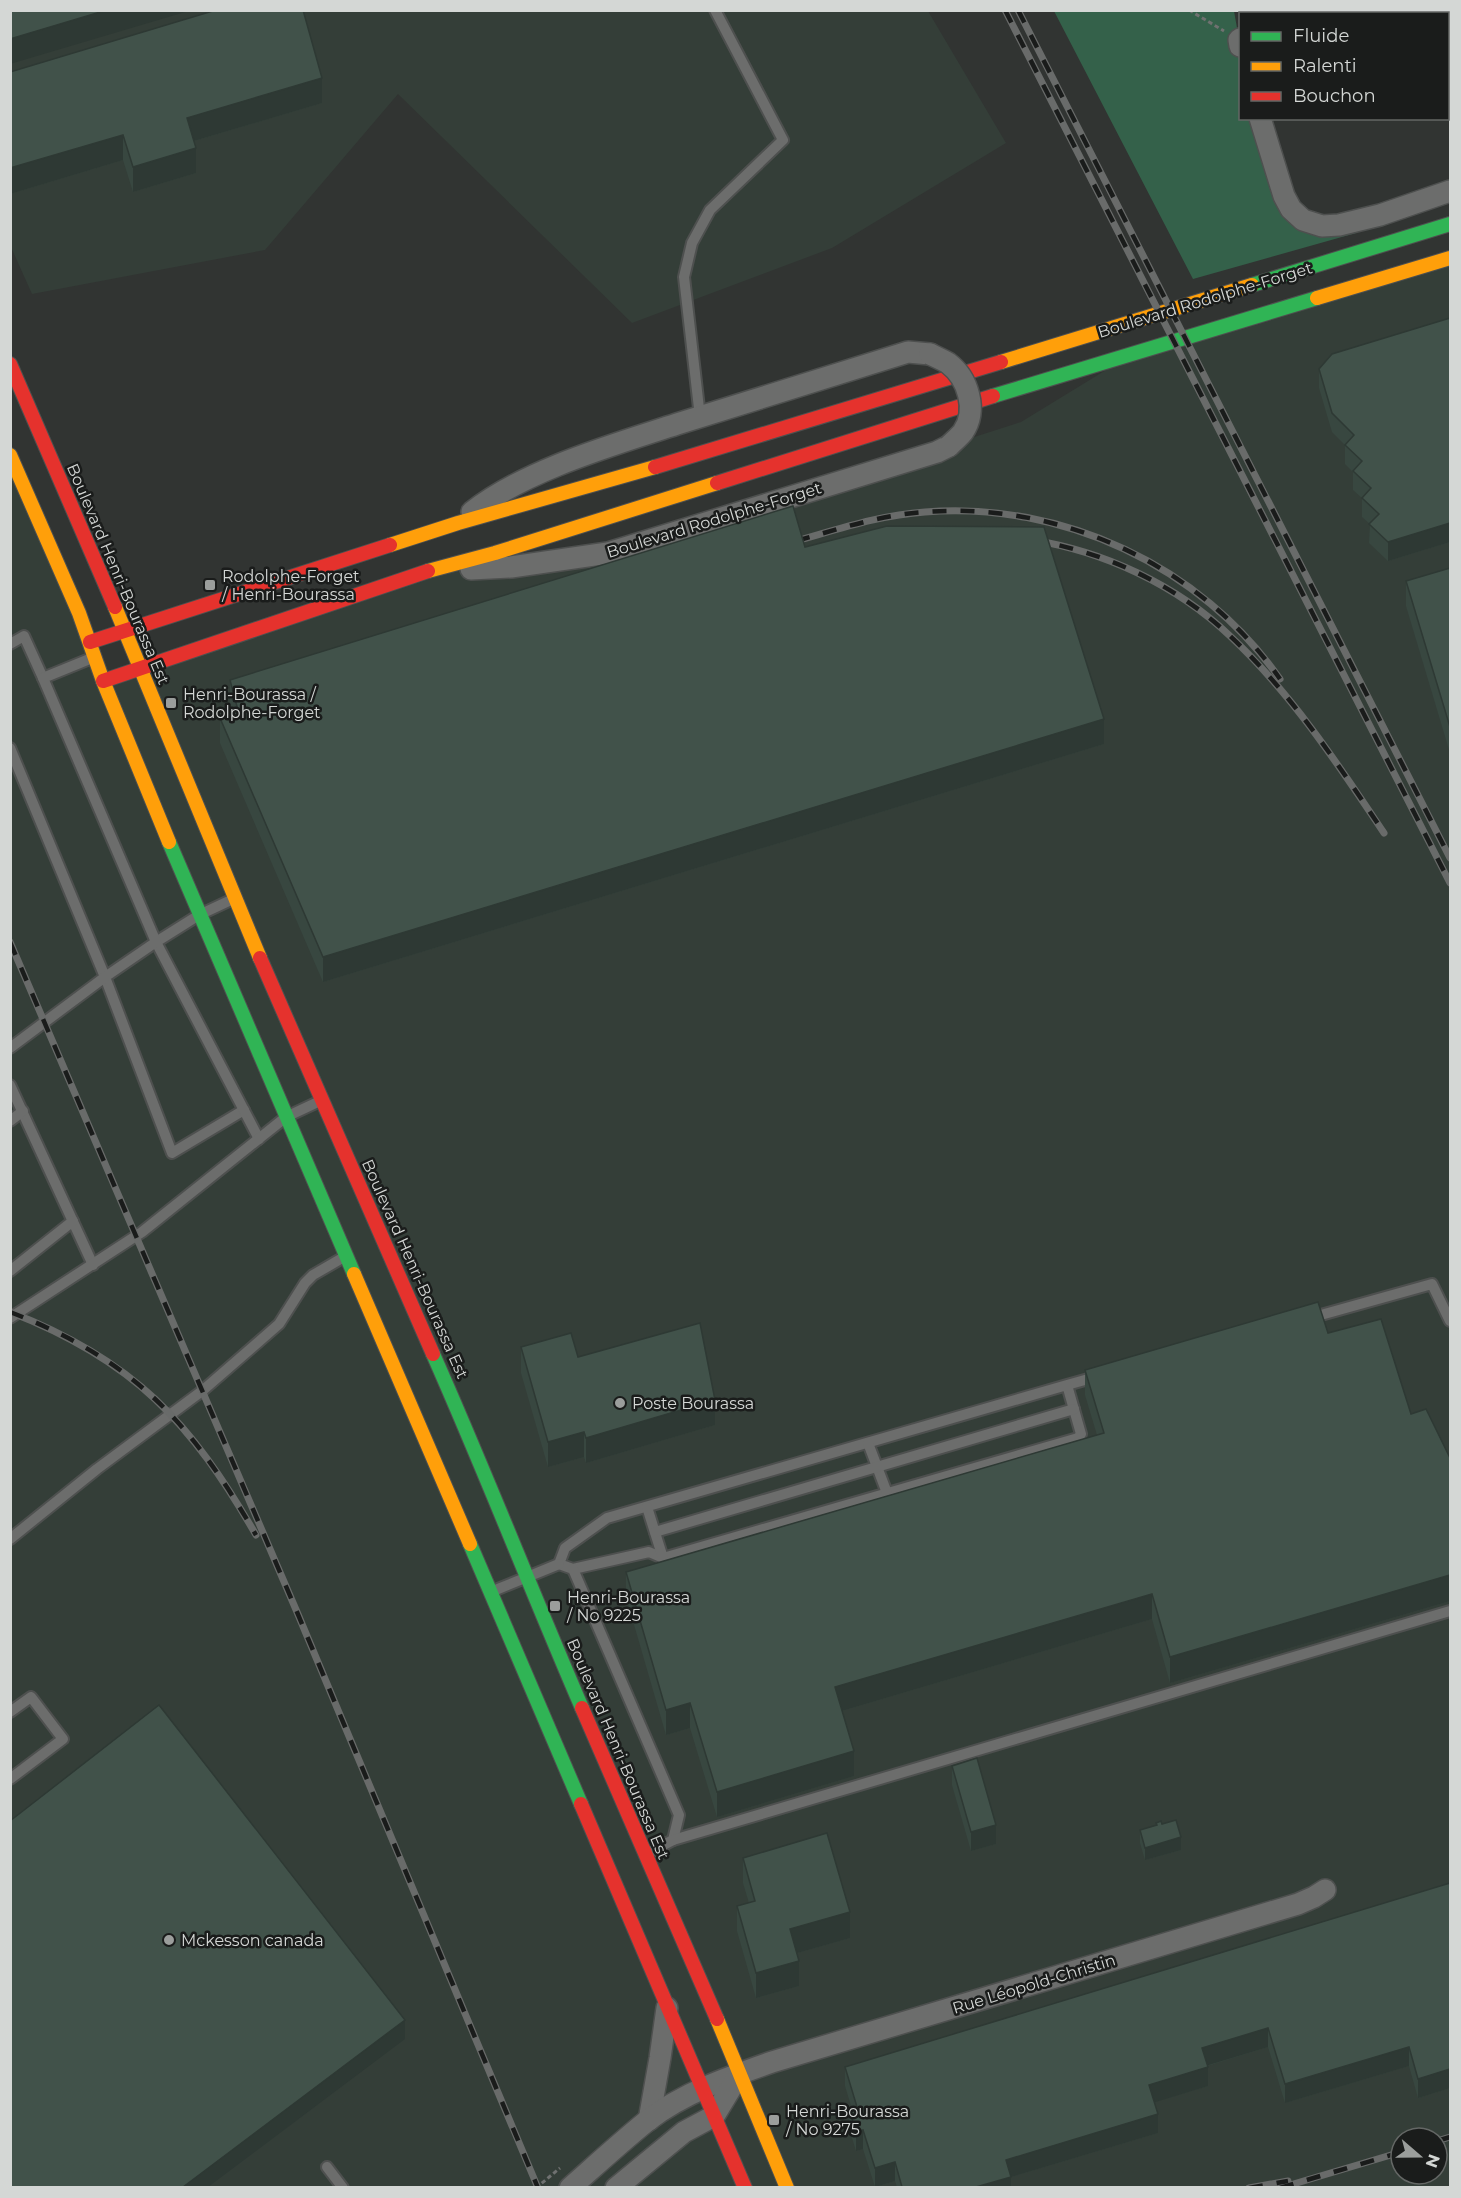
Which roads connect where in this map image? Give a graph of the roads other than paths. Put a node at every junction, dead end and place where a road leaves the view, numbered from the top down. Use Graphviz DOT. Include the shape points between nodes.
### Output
graph roads {
  1 [pos="715,10"];
  2 [pos="1261,120"];
  3 [pos="1450,191"];
  4 [pos="1450,224"];
  5 [pos="1450,258"];
  6 [pos="10,364"];
  7 [pos="700,417"];
  8 [pos="10,455"];
  9 [pos="458,524"];
  10 [pos="425,572"];
  11 [pos="125,631"];
  12 [pos="90,642"];
  13 [pos="10,644"];
  14 [pos="95,656"];
  15 [pos="140,669"];
  16 [pos="43,678"];
  17 [pos="103,681"];
  18 [pos="10,748"];
  19 [pos="234,899"];
  20 [pos="199,915"];
  21 [pos="156,942"];
  22 [pos="105,977"];
  23 [pos="10,1048"];
  24 [pos="10,1085"];
  25 [pos="323,1100"];
  26 [pos="244,1110"];
  27 [pos="23,1111"];
  28 [pos="286,1117"];
  29 [pos="10,1120"];
  30 [pos="258,1139"];
  31 [pos="73,1221"];
  32 [pos="347,1255"];
  33 [pos="93,1265"];
  34 [pos="10,1271"];
  35 [pos="10,1318"];
  36 [pos="1450,1321"];
  37 [pos="1296,1322"];
  38 [pos="1113,1372"];
  39 [pos="1067,1385"];
  40 [pos="1074,1409"];
  41 [pos="868,1443"];
  42 [pos="877,1467"];
  43 [pos="887,1493"];
  44 [pos="647,1507"];
  45 [pos="655,1532"];
  46 [pos="10,1539"];
  47 [pos="663,1558"];
  48 [pos="559,1564"];
  49 [pos="573,1569"];
  50 [pos="525,1576"];
  51 [pos="490,1592"];
  52 [pos="1450,1611"];
  53 [pos="10,1712"];
  54 [pos="10,1779"];
  55 [pos="674,1840"];
  56 [pos="646,1854"];
  57 [pos="1325,1890"];
  58 [pos="667,2007"];
  59 [pos="730,2083"];
  60 [pos="702,2088"];
  61 [pos="714,2116"];
  62 [pos="649,2120"];
  63 [pos="327,2167"];
  64 [pos="343,2187"];
  65 [pos="570,2187"];
  66 [pos="616,2187"];
  67 [pos="745,2187"];
  68 [pos="788,2187"];
  1 -- 7 [label="lane" via="783,140 710,210 692,243 684,277"];
  2 -- 3 [label="street" via="1284,196 1291,210 1303,220 1322,226 1339,225"];
  4 -- 9 [label="main road, Boulevard Rodolphe-Forget" via="704,453"];
  5 -- 10 [label="main road, Boulevard Rodolphe-Forget"];
  6 -- 11 [label="main road, Boulevard Henri-Bourassa Est"];
  7 -- 9 [label="street, Boulevard Rodolphe-Forget" via="597,450 536,475 478,507"];
  7 -- 10 [label="street, Boulevard Rodolphe-Forget, bridge" via="908,352 930,354 948,363 962,378 970,395 970,414 964,431 937,452 608,553 511,567"];
  8 -- 12 [label="main road"];
  9 -- 11 [label="main road, Boulevard Rodolphe-Forget"];
  10 -- 15 [label="main road, Boulevard Rodolphe-Forget"];
  11 -- 12 [label="main road, Boulevard Rodolphe-Forget"];
  11 -- 15 [label="main road, Boulevard Henri-Bourassa Est"];
  12 -- 14 [label="main road"];
  13 -- 16 [label="lane" via="24,636"];
  14 -- 16 [label="lane"];
  14 -- 17 [label="main road"];
  15 -- 17 [label="main road, Boulevard Rodolphe-Forget"];
  15 -- 19 [label="main road, Boulevard Henri-Bourassa Est"];
  16 -- 21 [label="lane"];
  17 -- 20 [label="main road"];
  18 -- 22 [label="lane"];
  19 -- 20 [label="lane"];
  19 -- 25 [label="main road, Boulevard Henri-Bourassa Est"];
  20 -- 21 [label="lane"];
  20 -- 28 [label="main road"];
  21 -- 22 [label="lane"];
  21 -- 26 [label="lane"];
  22 -- 23 [label="lane"];
  22 -- 26 [label="lane" via="172,1153"];
  24 -- 27 [label="lane"];
  25 -- 28 [label="lane"];
  25 -- 50 [label="main road, Boulevard Henri-Bourassa Est" via="472,1442"];
  26 -- 30 [label="lane"];
  27 -- 29 [label="lane"];
  27 -- 31 [label="lane"];
  28 -- 30 [label="lane"];
  28 -- 32 [label="main road"];
  30 -- 33 [label="lane" via="142,1232"];
  31 -- 33 [label="lane"];
  31 -- 34 [label="lane"];
  32 -- 46 [label="lane" via="313,1275 279,1324 202,1391"];
  32 -- 51 [label="main road"];
  33 -- 35 [label="lane"];
  36 -- 37 [label="lane" via="1432,1284"];
  38 -- 39 [label="lane"];
  39 -- 40 [label="lane"];
  39 -- 41 [label="lane"];
  40 -- 42 [label="lane"];
  40 -- 43 [label="lane" via="1081,1434 1078,1438"];
  41 -- 42 [label="lane"];
  41 -- 44 [label="lane"];
  42 -- 43 [label="lane"];
  42 -- 45 [label="lane"];
  43 -- 47 [label="lane"];
  44 -- 45 [label="lane"];
  44 -- 48 [label="lane" via="607,1518 565,1548"];
  45 -- 47 [label="lane"];
  47 -- 49 [label="lane" via="649,1552"];
  48 -- 49 [label="lane"];
  48 -- 50 [label="lane"];
  49 -- 55 [label="lane" via="680,1815"];
  50 -- 51 [label="lane"];
  50 -- 56 [label="main road, Boulevard Henri-Bourassa Est"];
  51 -- 58 [label="main road"];
  52 -- 55 [label="lane"];
  53 -- 54 [label="lane" via="31,1697 63,1739"];
  55 -- 56 [label="lane"];
  56 -- 59 [label="main road, Boulevard Henri-Bourassa Est"];
  57 -- 59 [label="street, Rue Léopold-Christin" via="1298,1904 772,2062"];
  58 -- 60 [label="main road"];
  58 -- 62 [label="street"];
  59 -- 60 [label="street, Rue Léopold-Christin"];
  59 -- 61 [label="street"];
  59 -- 68 [label="main road, Boulevard Henri-Bourassa Est"];
  60 -- 61 [label="main road"];
  60 -- 62 [label="street, Rue Léopold-Christin"];
  61 -- 66 [label="street" via="684,2132"];
  61 -- 67 [label="main road"];
  62 -- 65 [label="street, Rue Léopold-Christin"];
  63 -- 64 [label="lane"];
}
